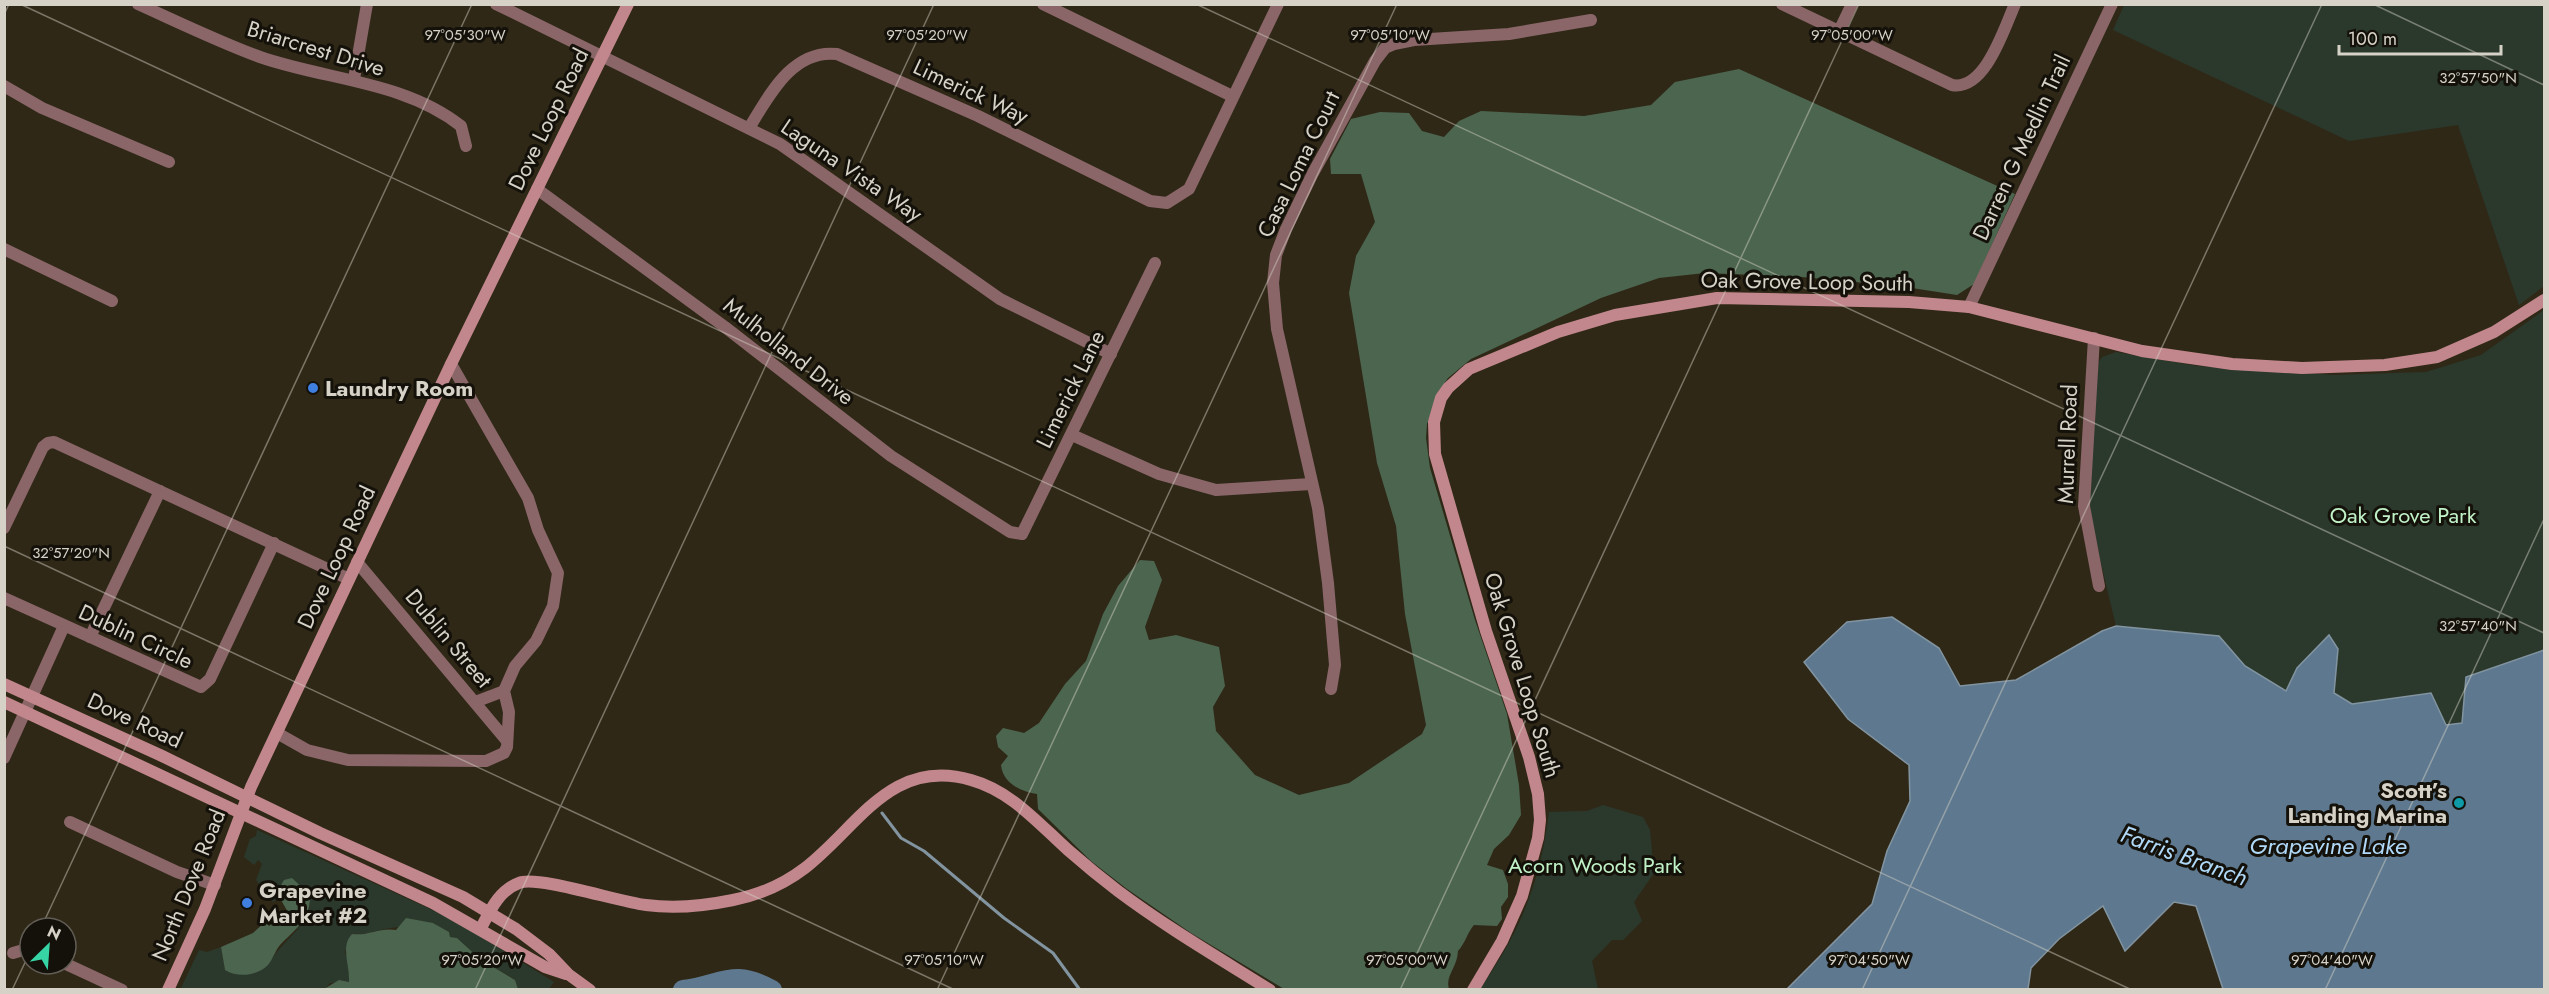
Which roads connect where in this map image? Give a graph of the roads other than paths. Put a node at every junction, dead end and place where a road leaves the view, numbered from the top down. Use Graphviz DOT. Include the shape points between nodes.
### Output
graph roads {
  1 [pos="138,4"];
  2 [pos="367,4"];
  3 [pos="496,4"];
  4 [pos="628,4"];
  5 [pos="1043,4"];
  6 [pos="1278,4"];
  7 [pos="1782,4"];
  8 [pos="1852,4"];
  9 [pos="2015,4"];
  10 [pos="2112,4"];
  11 [pos="1591,20"];
  12 [pos="1839,31"];
  13 [pos="603,57"];
  14 [pos="354,79"];
  15 [pos="4,86"];
  16 [pos="1232,96"];
  17 [pos="749,128"];
  18 [pos="466,146"];
  19 [pos="169,162"];
  20 [pos="537,189"];
  21 [pos="4,249"];
  22 [pos="1155,263"];
  23 [pos="2544,300"];
  24 [pos="112,301"];
  25 [pos="1969,307"];
  26 [pos="2094,338"];
  27 [pos="1111,354"];
  28 [pos="451,364"];
  29 [pos="1072,435"];
  30 [pos="1311,484"];
  31 [pos="160,491"];
  32 [pos="4,528"];
  33 [pos="1022,534"];
  34 [pos="274,543"];
  35 [pos="357,562"];
  36 [pos="350,579"];
  37 [pos="2099,586"];
  38 [pos="4,598"];
  39 [pos="64,626"];
  40 [pos="90,637"];
  41 [pos="4,684"];
  42 [pos="1332,689"];
  43 [pos="504,691"];
  44 [pos="32,696"];
  45 [pos="4,702"];
  46 [pos="475,702"];
  47 [pos="26,712"];
  48 [pos="277,733"];
  49 [pos="507,741"];
  50 [pos="4,758"];
  51 [pos="247,797"];
  52 [pos="241,812"];
  53 [pos="70,822"];
  54 [pos="214,885"];
  55 [pos="490,912"];
  56 [pos="481,928"];
  57 [pos="18,951"];
  58 [pos="13,952"];
  59 [pos="78,970"];
  60 [pos="568,974"];
  61 [pos="122,990"];
  62 [pos="168,990"];
  63 [pos="590,990"];
  64 [pos="1270,990"];
  65 [pos="1473,990"];
  1 -- 14 [label="street, Briarcrest Drive" via="260,57"];
  2 -- 14 [label="street"];
  3 -- 13 [label="street, Laguna Vista Way"];
  4 -- 13 [label="street, Dove Loop Road"];
  5 -- 16 [label="street"];
  6 -- 16 [label="street"];
  7 -- 12 [label="street"];
  8 -- 12 [label="street"];
  9 -- 12 [label="street" via="1989,61 1962,87"];
  10 -- 25 [label="street, Darren G Medlin Trail"];
  11 -- 30 [label="street, Casa Loma Court" via="1509,34 1414,40 1385,48 1375,60 1312,173 1276,255 1276,321"];
  13 -- 17 [label="street, Laguna Vista Way"];
  13 -- 20 [label="street, Dove Loop Road"];
  14 -- 18 [label="street, Briarcrest Drive" via="449,117 461,126"];
  15 -- 19 [label="street" via="42,108"];
  16 -- 17 [label="street, Limerick Way" via="1189,189 1167,203 1150,201 978,116 837,54 817,55 790,70"];
  17 -- 27 [label="street, Laguna Vista Way" via="808,161 1000,299"];
  20 -- 28 [label="street, Dove Loop Road"];
  20 -- 33 [label="street, Mulholland Drive" via="725,327 891,456 1010,532"];
  21 -- 24 [label="street"];
  22 -- 27 [label="street, Limerick Lane"];
  23 -- 26 [label="street, Oak Grove Loop South" via="2473,343 2437,357 2385,365 2302,368 2232,364 2142,351"];
  25 -- 26 [label="street, Oak Grove Loop South"];
  25 -- 65 [label="street, Oak Grove Loop South" via="1909,302 1717,298 1689,301 1615,315 1558,332 1469,369 1448,388 1434,422 1435,454 1486,631 1529,757 1540,820 1522,896 1502,941"];
  26 -- 37 [label="street, Murrell Road" via="2084,506"];
  27 -- 29 [label="street, Limerick Lane"];
  28 -- 35 [label="street, Dove Loop Road"];
  28 -- 43 [label="street" via="528,498 558,573 554,606 536,641 515,666"];
  29 -- 30 [label="street" via="1159,474 1216,490"];
  29 -- 33 [label="street, Limerick Lane"];
  30 -- 42 [label="street, Casa Loma Court" via="1328,583 1335,665"];
  31 -- 32 [label="street" via="54,442 48,443"];
  31 -- 34 [label="street"];
  31 -- 40 [label="street"];
  34 -- 36 [label="street"];
  34 -- 40 [label="street, Dublin Circle" via="206,684 201,687"];
  35 -- 36 [label="street, Dove Loop Road"];
  35 -- 46 [label="street, Dublin Street"];
  36 -- 48 [label="street, Dove Loop Road"];
  38 -- 39 [label="street, Dublin Circle"];
  39 -- 40 [label="street, Dublin Circle"];
  39 -- 44 [label="street"];
  41 -- 44 [label="street, Dove Road"];
  43 -- 46 [label="street"];
  43 -- 49 [label="street" via="509,711"];
  44 -- 47 [label="street"];
  44 -- 51 [label="street, Dove Road"];
  45 -- 47 [label="street, Dove Road"];
  46 -- 49 [label="street, Dublin Street"];
  47 -- 50 [label="street"];
  47 -- 52 [label="street, Dove Road"];
  48 -- 49 [label="street" via="308,750 348,760 486,761 504,753"];
  48 -- 51 [label="street, Dove Loop Road"];
  51 -- 52 [label="street, North Dove Road"];
  51 -- 55 [label="street"];
  52 -- 54 [label="street, North Dove Road"];
  52 -- 56 [label="street"];
  53 -- 54 [label="street"];
  54 -- 62 [label="street, North Dove Road"];
  55 -- 56 [label="street"];
  55 -- 60 [label="street" via="549,954"];
  55 -- 64 [label="street" via="510,888 527,880 662,907 736,900 790,879 864,810 899,785 919,778 952,776 994,789 1023,808 1073,855 1122,893"];
  56 -- 60 [label="street" via="545,967"];
  57 -- 58 [label="street"];
  59 -- 61 [label="street"];
  60 -- 63 [label="street"];
}
